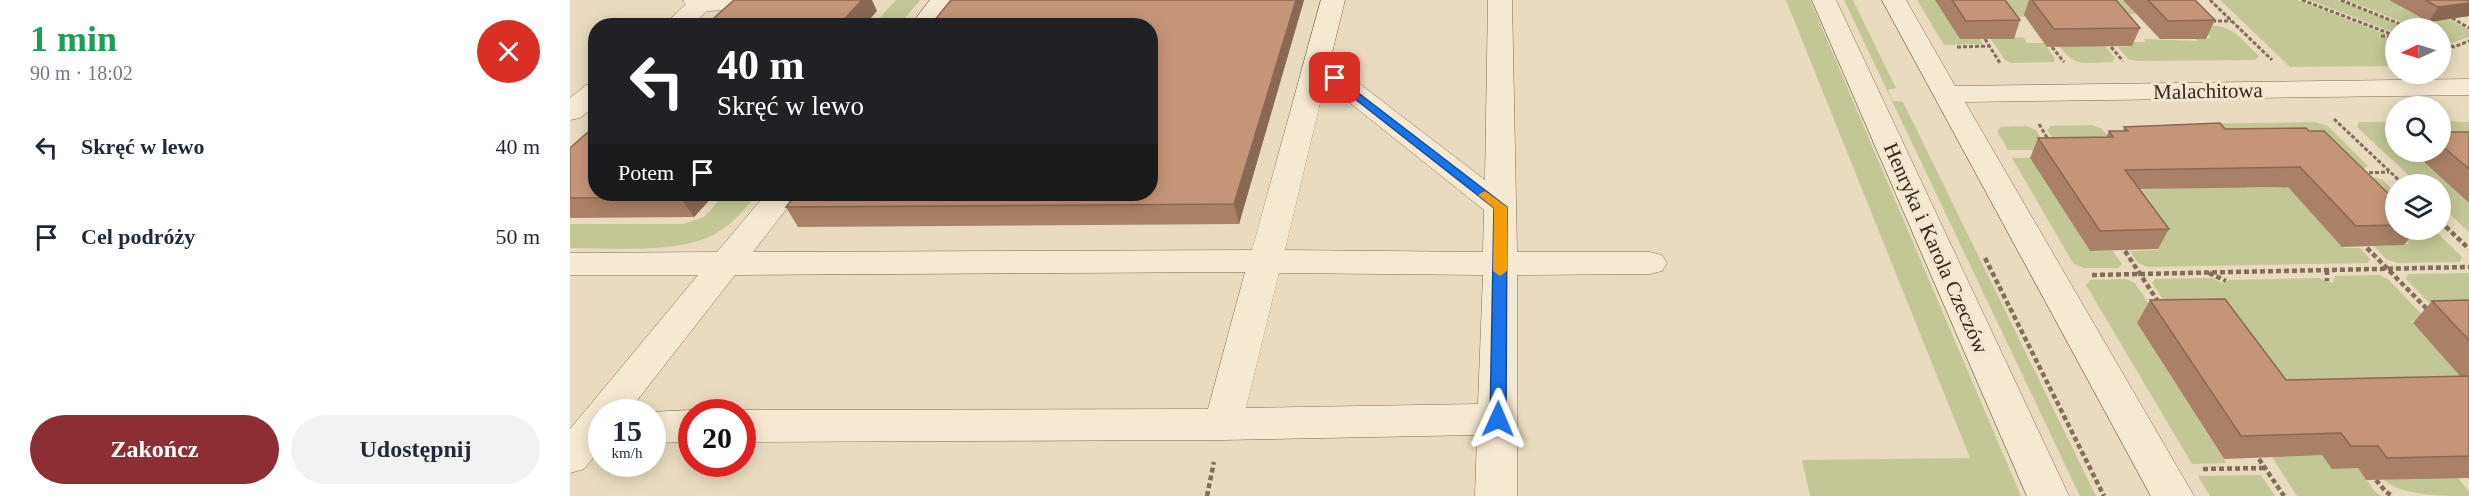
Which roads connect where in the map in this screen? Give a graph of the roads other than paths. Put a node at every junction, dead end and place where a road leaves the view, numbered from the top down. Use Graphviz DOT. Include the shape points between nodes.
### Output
graph roads {
  1 [pos="791,0"];
  2 [pos="944,0"];
  3 [pos="1333,0"];
  4 [pos="1500,0"];
  5 [pos="1824,0"];
  6 [pos="1894,0"];
  7 [pos="698,2"];
  8 [pos="683,18"];
  9 [pos="929,18"];
  10 [pos="1317,64"];
  11 [pos="2469,87"];
  12 [pos="1948,94"];
  13 [pos="588,97"];
  14 [pos="570,112"];
  15 [pos="776,201"];
  16 [pos="1500,207"];
  17 [pos="1265,261"];
  18 [pos="724,263"];
  19 [pos="1650,263"];
  20 [pos="570,264"];
  21 [pos="1500,264"];
  22 [pos="618,399"];
  23 [pos="1498,419"];
  24 [pos="1223,424"];
  25 [pos="756,426"];
  26 [pos="588,436"];
  27 [pos="570,457"];
  28 [pos="1496,496"];
  29 [pos="2048,496"];
  30 [pos="2173,496"];
  1 -- 7 [label="street"];
  2 -- 9 [label="street"];
  3 -- 10 [label="street"];
  4 -- 16 [label="street"];
  5 -- 29 [label="street, Henryka i Karola Czeczów"];
  6 -- 12 [label="street"];
  7 -- 8 [label="street"];
  10 -- 16 [label="street"];
  10 -- 17 [label="street"];
  11 -- 12 [label="street, Malachitowa"];
  12 -- 30 [label="street"];
  13 -- 14 [label="street"];
  15 -- 18 [label="street"];
  16 -- 21 [label="street"];
  17 -- 18 [label="street"];
  17 -- 21 [label="street"];
  17 -- 24 [label="street"];
  18 -- 20 [label="street"];
  18 -- 22 [label="street"];
  19 -- 21 [label="street"];
  21 -- 23 [label="street"];
  23 -- 24 [label="street"];
  23 -- 28 [label="street"];
  24 -- 25 [label="street"];
  26 -- 27 [label="street"];
}
